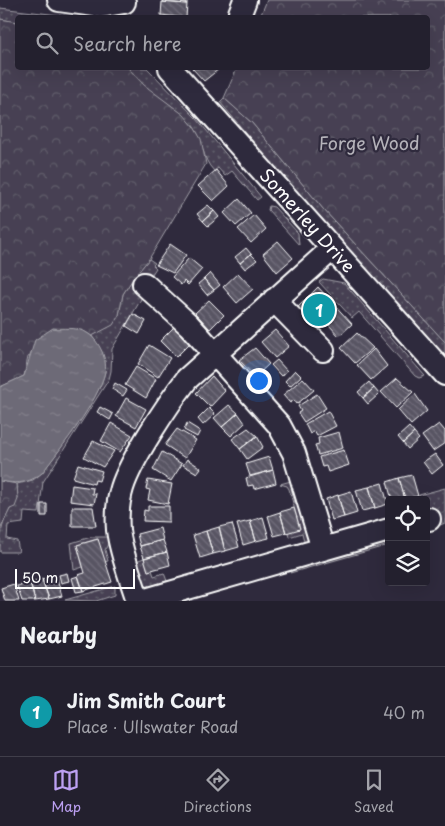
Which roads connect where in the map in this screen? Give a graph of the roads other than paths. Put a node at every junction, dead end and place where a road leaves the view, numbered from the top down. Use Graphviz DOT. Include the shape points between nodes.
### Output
graph roads {
  1 [pos="59,0"];
  2 [pos="128,6"];
  3 [pos="172,70"];
  4 [pos="332,249"];
  5 [pos="144,284"];
  6 [pos="274,300"];
  7 [pos="323,350"];
  8 [pos="215,353"];
  9 [pos="445,374"];
  10 [pos="385,531"];
  11 [pos="323,549"];
  12 [pos="140,601"];
  1 -- 2 [label="street"];
  3 -- 4 [label="street, Somerley Drive"];
  4 -- 6 [label="street"];
  4 -- 9 [label="street, Somerley Drive"];
  5 -- 8 [label="street"];
  6 -- 7 [label="street"];
  6 -- 8 [label="street"];
  8 -- 11 [label="street" via="272,415 287,437"];
  8 -- 12 [label="street" via="177,392 121,490 118,531"];
  10 -- 11 [label="street"];
  11 -- 12 [label="street"];
}
